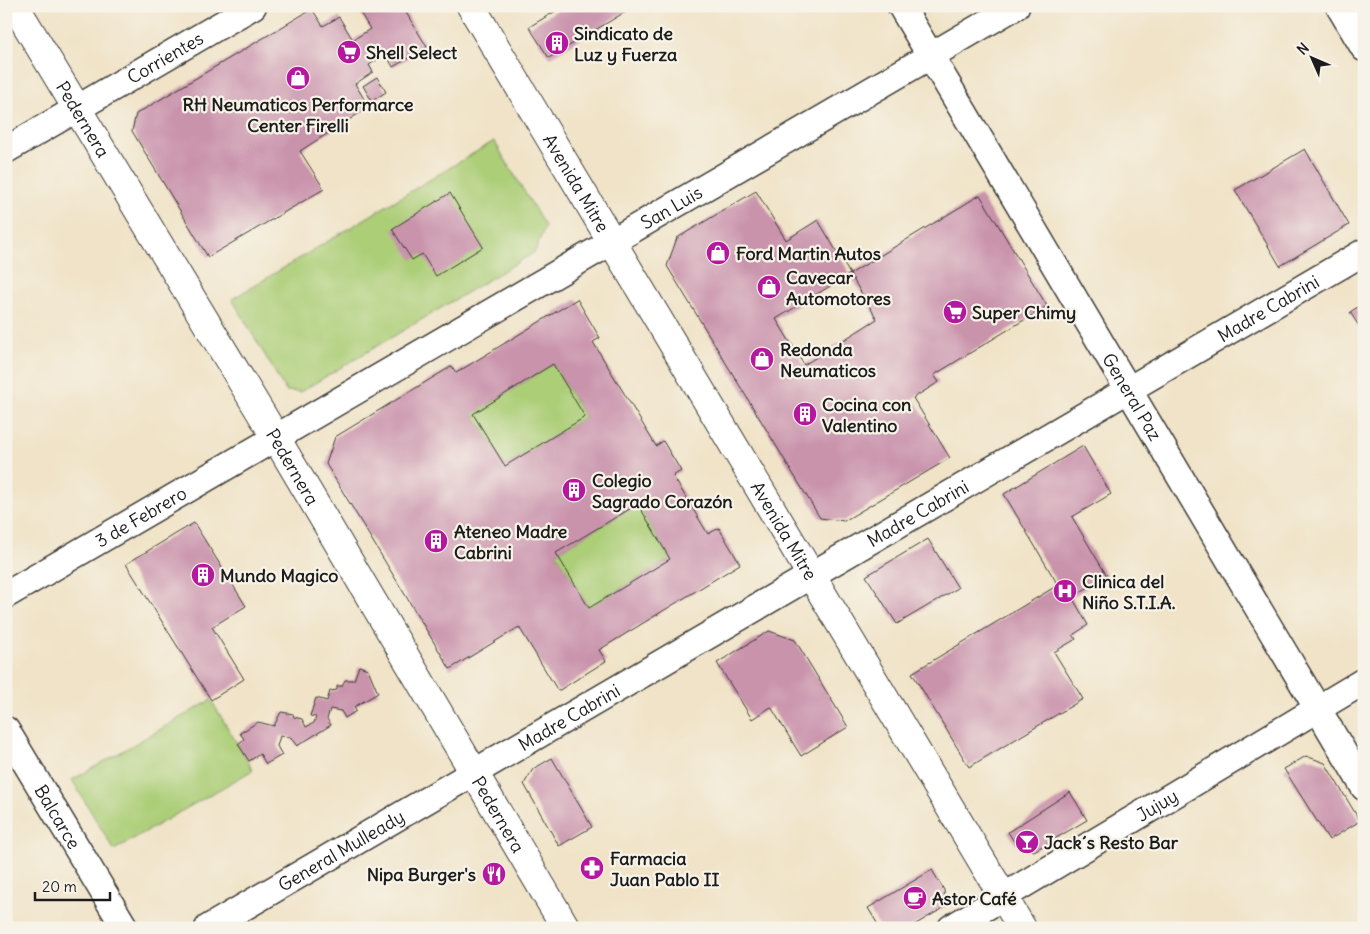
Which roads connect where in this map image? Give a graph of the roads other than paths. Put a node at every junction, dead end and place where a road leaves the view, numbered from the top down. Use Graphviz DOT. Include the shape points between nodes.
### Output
graph roads {
  1 [pos="15,6"];
  2 [pos="253,6"];
  3 [pos="470,6"];
  4 [pos="901,6"];
  5 [pos="1016,6"];
  6 [pos="1339,6"];
  7 [pos="1364,48"];
  8 [pos="931,56"];
  9 [pos="77,110"];
  10 [pos="6,150"];
  11 [pos="613,242"];
  12 [pos="1364,252"];
  13 [pos="1127,390"];
  14 [pos="276,438"];
  15 [pos="810,575"];
  16 [pos="6,595"];
  17 [pos="1364,682"];
  18 [pos="1317,709"];
  19 [pos="6,730"];
  20 [pos="473,773"];
  21 [pos="1364,787"];
  22 [pos="1003,896"];
  23 [pos="125,928"];
  24 [pos="208,928"];
  25 [pos="566,928"];
  26 [pos="951,928"];
  27 [pos="1022,928"];
  1 -- 9 [label="main road, Pedernera"];
  2 -- 9 [label="street, Corrientes"];
  3 -- 11 [label="main road, Avenida Mitre"];
  4 -- 8 [label="street, General Paz"];
  5 -- 8 [label="street, San Luis"];
  6 -- 7 [label="street"];
  8 -- 11 [label="street, San Luis"];
  8 -- 13 [label="street, General Paz"];
  9 -- 10 [label="street, Corrientes"];
  9 -- 14 [label="main road, Pedernera"];
  11 -- 14 [label="street, San Luis"];
  11 -- 15 [label="main road, Avenida Mitre"];
  12 -- 13 [label="street, Madre Cabrini"];
  13 -- 15 [label="street, Madre Cabrini"];
  13 -- 18 [label="street, General Paz"];
  14 -- 16 [label="street, 3 de Febrero"];
  14 -- 20 [label="main road, Pedernera"];
  15 -- 20 [label="street, Madre Cabrini"];
  15 -- 22 [label="main road, Avenida Mitre"];
  17 -- 18 [label="street, Jujuy"];
  18 -- 21 [label="street, General Paz"];
  18 -- 22 [label="street, Jujuy"];
  19 -- 23 [label="street, Balcarce"];
  20 -- 24 [label="street, General Mulleady"];
  20 -- 25 [label="main road, Pedernera"];
  22 -- 26 [label="street, Jujuy"];
  22 -- 27 [label="main road, Avenida Mitre"];
}
